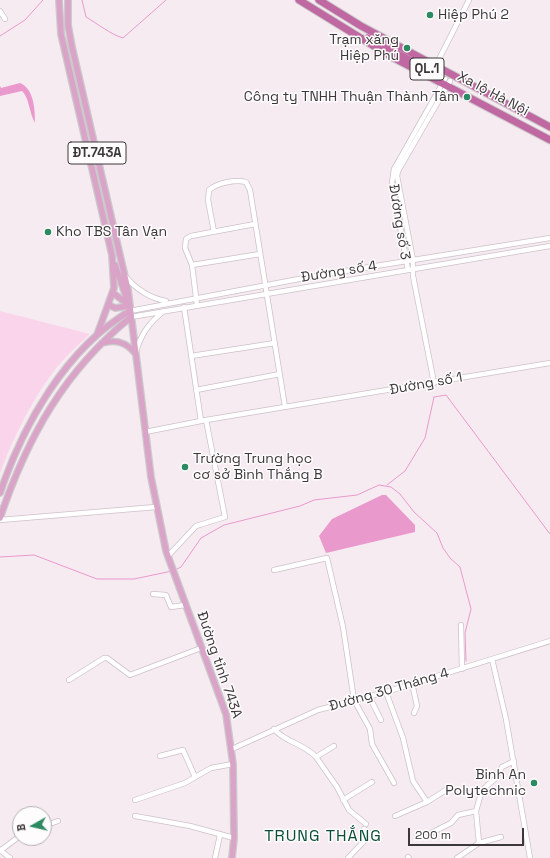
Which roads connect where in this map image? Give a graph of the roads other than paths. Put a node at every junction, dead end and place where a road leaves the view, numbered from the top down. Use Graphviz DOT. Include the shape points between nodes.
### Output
graph roads {
  1 [pos="59,0"];
  2 [pos="68,0"];
  3 [pos="299,0"];
  4 [pos="306,0"];
  5 [pos="319,0"];
  6 [pos="325,0"];
  7 [pos="469,0"];
  8 [pos="0,11"];
  9 [pos="5,19"];
  10 [pos="388,40"];
  11 [pos="436,65"];
  12 [pos="446,82"];
  13 [pos="550,123"];
  14 [pos="550,127"];
  15 [pos="550,135"];
  16 [pos="550,140"];
  17 [pos="395,176"];
  18 [pos="255,224"];
  19 [pos="214,232"];
  20 [pos="550,238"];
  21 [pos="550,246"];
  22 [pos="260,254"];
  23 [pos="112,255"];
  24 [pos="413,260"];
  25 [pos="405,261"];
  26 [pos="192,265"];
  27 [pos="414,268"];
  28 [pos="407,270"];
  29 [pos="125,276"];
  30 [pos="413,276"];
  31 [pos="265,285"];
  32 [pos="113,293"];
  33 [pos="267,294"];
  34 [pos="196,297"];
  35 [pos="170,302"];
  36 [pos="109,305"];
  37 [pos="197,305"];
  38 [pos="184,307"];
  39 [pos="165,310"];
  40 [pos="130,311"];
  41 [pos="97,335"];
  42 [pos="102,343"];
  43 [pos="275,343"];
  44 [pos="136,354"];
  45 [pos="191,356"];
  46 [pos="550,363"];
  47 [pos="280,374"];
  48 [pos="434,383"];
  49 [pos="196,390"];
  50 [pos="285,407"];
  51 [pos="33,417"];
  52 [pos="203,421"];
  53 [pos="41,422"];
  54 [pos="145,432"];
  55 [pos="0,493"];
  56 [pos="156,507"];
  57 [pos="0,519"];
  58 [pos="168,556"];
  59 [pos="274,570"];
  60 [pos="153,594"];
  61 [pos="185,605"];
  62 [pos="171,607"];
  63 [pos="174,612"];
  64 [pos="460,625"];
  65 [pos="550,641"];
  66 [pos="201,648"];
  67 [pos="492,659"];
  68 [pos="462,669"];
  69 [pos="69,680"];
  70 [pos="412,683"];
  71 [pos="386,692"];
  72 [pos="369,696"];
  73 [pos="354,700"];
  74 [pos="414,713"];
  75 [pos="381,720"];
  76 [pos="274,729"];
  77 [pos="334,746"];
  78 [pos="232,749"];
  79 [pos="160,756"];
  80 [pos="316,756"];
  81 [pos="514,761"];
  82 [pos="234,764"];
  83 [pos="195,777"];
  84 [pos="372,782"];
  85 [pos="394,782"];
  86 [pos="446,790"];
  87 [pos="135,800"];
  88 [pos="343,800"];
  89 [pos="427,802"];
  90 [pos="476,811"];
  91 [pos="135,816"];
  92 [pos="395,816"];
  93 [pos="58,821"];
  94 [pos="52,823"];
  95 [pos="366,824"];
  96 [pos="364,829"];
  97 [pos="433,832"];
  98 [pos="220,835"];
  99 [pos="501,837"];
  100 [pos="234,838"];
  101 [pos="12,842"];
  102 [pos="479,843"];
  103 [pos="234,847"];
  104 [pos="0,850"];
  105 [pos="10,858"];
  106 [pos="215,858"];
  107 [pos="232,858"];
  108 [pos="236,858"];
  109 [pos="348,858"];
  110 [pos="457,858"];
  111 [pos="530,858"];
  1 -- 23 [label="main road, ĐT.743A" via="61,34"];
  2 -- 29 [label="main road, ĐT.743A" via="72,47"];
  3 -- 12 [label="highway, Xa lộ Hà Nội / QL.1" via="383,52"];
  4 -- 12 [label="highway, Xa lộ Hà Nội / QL.1"];
  5 -- 10 [label="highway, Xa lộ Hà Nội / QL.1"];
  6 -- 10 [label="highway, Xa lộ Hà Nội / QL.1"];
  7 -- 11 [label="street"];
  8 -- 9 [label="street"];
  10 -- 11 [label="highway, Xa lộ Hà Nội / QL.1"];
  11 -- 13 [label="highway, Xa lộ Hà Nội / QL.1"];
  11 -- 14 [label="highway, Xa lộ Hà Nội / QL.1"];
  12 -- 15 [label="highway, Xa lộ Hà Nội / QL.1"];
  12 -- 16 [label="highway, Xa lộ Hà Nội / QL.1"];
  12 -- 17 [label="street, Đường số 3" via="394,170"];
  17 -- 24 [label="street, Đường số 3"];
  17 -- 25 [label="street, Đường số 3" via="392,183"];
  18 -- 19 [label="street"];
  18 -- 19 [label="street" via="250,190 246,182 216,185 209,190 208,200"];
  18 -- 22 [label="street"];
  19 -- 26 [label="street" via="186,239 186,248"];
  20 -- 24 [label="street, Đường số 4"];
  21 -- 27 [label="street, Đường số 4"];
  22 -- 26 [label="street"];
  22 -- 31 [label="street"];
  23 -- 32 [label="main road" via="115,281"];
  23 -- 40 [label="main road, ĐT.743A" via="122,296"];
  24 -- 25 [label="street, Đường số 4"];
  24 -- 27 [label="street, Đường số 3"];
  25 -- 28 [label="street, Đường số 3"];
  25 -- 31 [label="street, Đường số 4"];
  26 -- 34 [label="street"];
  27 -- 28 [label="street, Đường số 4"];
  27 -- 30 [label="street, Đường số 3"];
  28 -- 30 [label="street, Đường số 3"];
  28 -- 33 [label="street, Đường số 4"];
  29 -- 35 [label="street" via="145,294"];
  29 -- 40 [label="main road, ĐT.743A"];
  30 -- 48 [label="street, Đường số 3"];
  31 -- 33 [label="street"];
  31 -- 34 [label="street, Đường số 4"];
  32 -- 36 [label="main road"];
  32 -- 40 [label="main road"];
  33 -- 37 [label="street, Đường số 4"];
  33 -- 43 [label="street"];
  34 -- 35 [label="street, Đường số 4"];
  34 -- 37 [label="street"];
  35 -- 40 [label="street, Đường số 4"];
  36 -- 40 [label="main road"];
  36 -- 41 [label="main road"];
  37 -- 38 [label="street, Đường số 4"];
  38 -- 39 [label="street, Đường số 4"];
  38 -- 45 [label="street"];
  39 -- 40 [label="street, Đường số 4"];
  39 -- 44 [label="street" via="143,333"];
  40 -- 41 [label="main road" via="110,323"];
  40 -- 42 [label="main road"];
  40 -- 44 [label="main road, ĐT.743A"];
  41 -- 51 [label="main road" via="64,370"];
  42 -- 44 [label="main road" via="118,341 129,346"];
  42 -- 53 [label="main road" via="67,383"];
  43 -- 45 [label="street"];
  43 -- 47 [label="street"];
  44 -- 54 [label="main road, ĐT.743A"];
  45 -- 49 [label="street"];
  46 -- 48 [label="street, Đường số 1"];
  47 -- 49 [label="street"];
  47 -- 50 [label="street"];
  48 -- 50 [label="street, Đường số 1"];
  49 -- 52 [label="street"];
  50 -- 52 [label="street, Đường số 1"];
  51 -- 53 [label="main road"];
  51 -- 55 [label="main road"];
  52 -- 54 [label="street, Đường số 1"];
  52 -- 58 [label="street" via="225,517 196,526"];
  53 -- 57 [label="main road" via="20,462"];
  54 -- 56 [label="main road, ĐT.743A"];
  56 -- 57 [label="street"];
  56 -- 58 [label="main road, ĐT.743A"];
  58 -- 61 [label="main road, Đường tỉnh 743A / ĐT.743A"];
  59 -- 73 [label="street" via="327,558 343,627"];
  60 -- 62 [label="street" via="166,595"];
  61 -- 62 [label="street"];
  61 -- 66 [label="main road, Đường tỉnh 743A / ĐT.743A"];
  62 -- 63 [label="street"];
  64 -- 68 [label="street"];
  65 -- 67 [label="street, Đường 30 Tháng 4"];
  66 -- 69 [label="street" via="130,675 104,658"];
  66 -- 78 [label="main road, Đường tỉnh 743A / ĐT.743A" via="226,714"];
  67 -- 68 [label="street, Đường 30 Tháng 4"];
  67 -- 81 [label="street"];
  68 -- 70 [label="street, Đường 30 Tháng 4"];
  70 -- 71 [label="street, Đường 30 Tháng 4"];
  70 -- 74 [label="street" via="417,706"];
  71 -- 72 [label="street, Đường 30 Tháng 4"];
  71 -- 89 [label="street" via="403,738 413,781"];
  72 -- 73 [label="street, Đường 30 Tháng 4"];
  72 -- 75 [label="street"];
  73 -- 76 [label="street, Đường 30 Tháng 4" via="318,710"];
  73 -- 85 [label="street" via="372,733 372,744"];
  76 -- 78 [label="street, Đường 30 Tháng 4"];
  76 -- 80 [label="street" via="283,738 304,746"];
  77 -- 80 [label="street"];
  78 -- 82 [label="main road, Đường tỉnh 743A / ĐT.743A"];
  79 -- 83 [label="street" via="183,750"];
  80 -- 88 [label="street"];
  81 -- 90 [label="street" via="502,767 496,778 482,790"];
  81 -- 111 [label="street"];
  82 -- 83 [label="street" via="211,768"];
  82 -- 100 [label="main road, Đường tỉnh 743A / ĐT.743A"];
  83 -- 87 [label="street" via="162,792"];
  84 -- 88 [label="street"];
  86 -- 89 [label="street"];
  88 -- 95 [label="street" via="349,810"];
  89 -- 92 [label="street"];
  90 -- 97 [label="street" via="458,816 451,823"];
  90 -- 102 [label="street"];
  91 -- 98 [label="street" via="190,826"];
  93 -- 94 [label="street"];
  96 -- 109 [label="street" via="369,836"];
  98 -- 100 [label="street"];
  98 -- 106 [label="street"];
  99 -- 102 [label="street"];
  100 -- 103 [label="main road, Đường tỉnh 743A / ĐT.743A"];
  101 -- 104 [label="street"];
  102 -- 110 [label="street"];
  103 -- 107 [label="main road, Đường tỉnh 743A / ĐT.743A"];
  103 -- 108 [label="main road, Đường tỉnh 743A / ĐT.743A"];
  104 -- 105 [label="street"];
}
